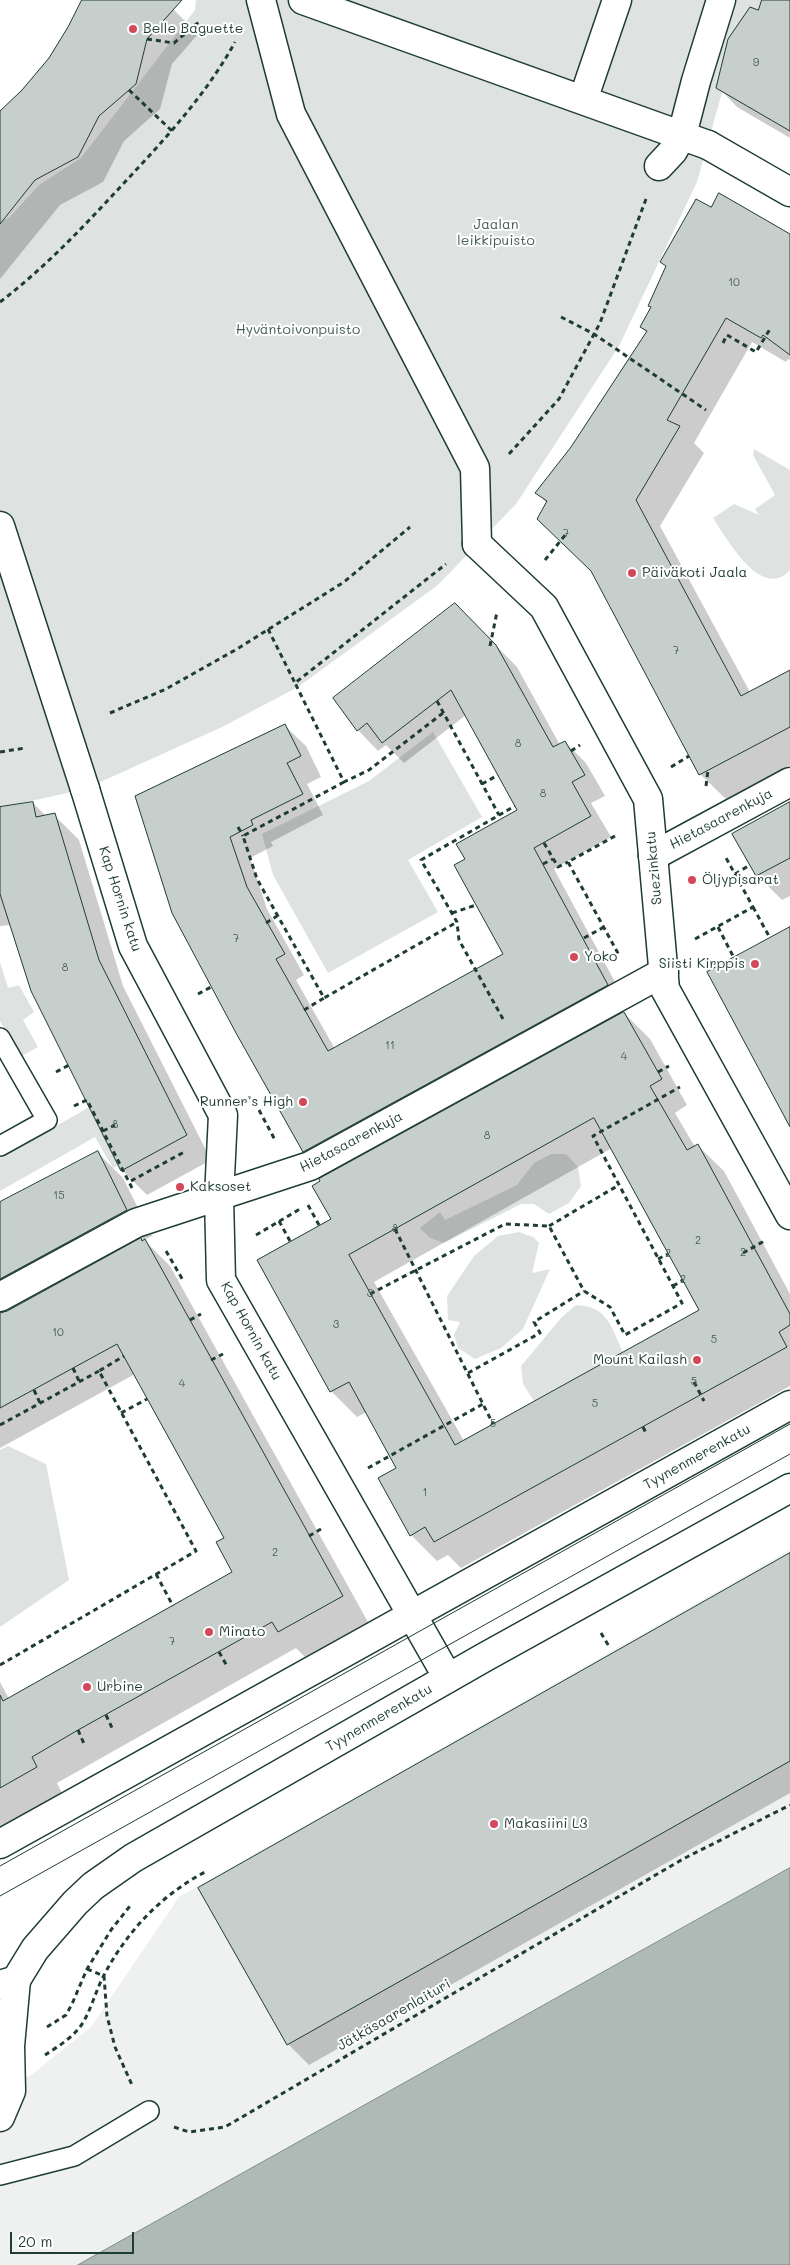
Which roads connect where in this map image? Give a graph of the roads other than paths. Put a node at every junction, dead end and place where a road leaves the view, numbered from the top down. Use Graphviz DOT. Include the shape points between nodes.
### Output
graph roads {
  1 [pos="261,0"];
  2 [pos="303,0"];
  3 [pos="617,0"];
  4 [pos="721,0"];
  5 [pos="583,100"];
  6 [pos="682,135"];
  7 [pos="659,166"];
  8 [pos="790,192"];
  9 [pos="0,526"];
  10 [pos="790,782"];
  11 [pos="653,856"];
  12 [pos="664,972"];
  13 [pos="0,1038"];
  14 [pos="0,1146"];
  15 [pos="219,1197"];
  16 [pos="790,1215"];
  17 [pos="0,1297"];
  18 [pos="790,1405"];
  19 [pos="790,1488"];
  20 [pos="412,1615"];
  21 [pos="448,1678"];
  22 [pos="0,1844"];
  23 [pos="8,1983"];
  24 [pos="149,2111"];
  25 [pos="0,2117"];
  26 [pos="0,2175"];
  1 -- 11 [label="street, Suezinkatu" via="291,114 475,468 477,544 544,607 648,799"];
  2 -- 5 [label="street"];
  3 -- 5 [label="street"];
  4 -- 6 [label="street"];
  5 -- 6 [label="street"];
  6 -- 7 [label="street"];
  6 -- 8 [label="street" via="708,145"];
  9 -- 15 [label="street, Kap Hornin katu" via="133,946 224,1115"];
  10 -- 11 [label="street, Hietasaarenkuja"];
  11 -- 12 [label="street, Suezinkatu"];
  12 -- 15 [label="street, Hietasaarenkuja" via="310,1166"];
  12 -- 16 [label="street, Suezinkatu" via="665,989"];
  13 -- 14 [label="lane" via="47,1120"];
  15 -- 17 [label="street, Hietasaarenkuja" via="136,1223"];
  15 -- 20 [label="street, Kap Hornin katu" via="221,1280"];
  18 -- 20 [label="street, Tyynenmerenkatu"];
  19 -- 21 [label="street, Tyynenmerenkatu"];
  20 -- 21 [label="street, Kap Hornin katu"];
  20 -- 22 [label="street, Tyynenmerenkatu"];
  21 -- 23 [label="street, Tyynenmerenkatu" via="133,1858 101,1880 76,1903"];
  23 -- 25 [label="street" via="11,2091"];
  24 -- 26 [label="lane" via="74,2156"];
}
